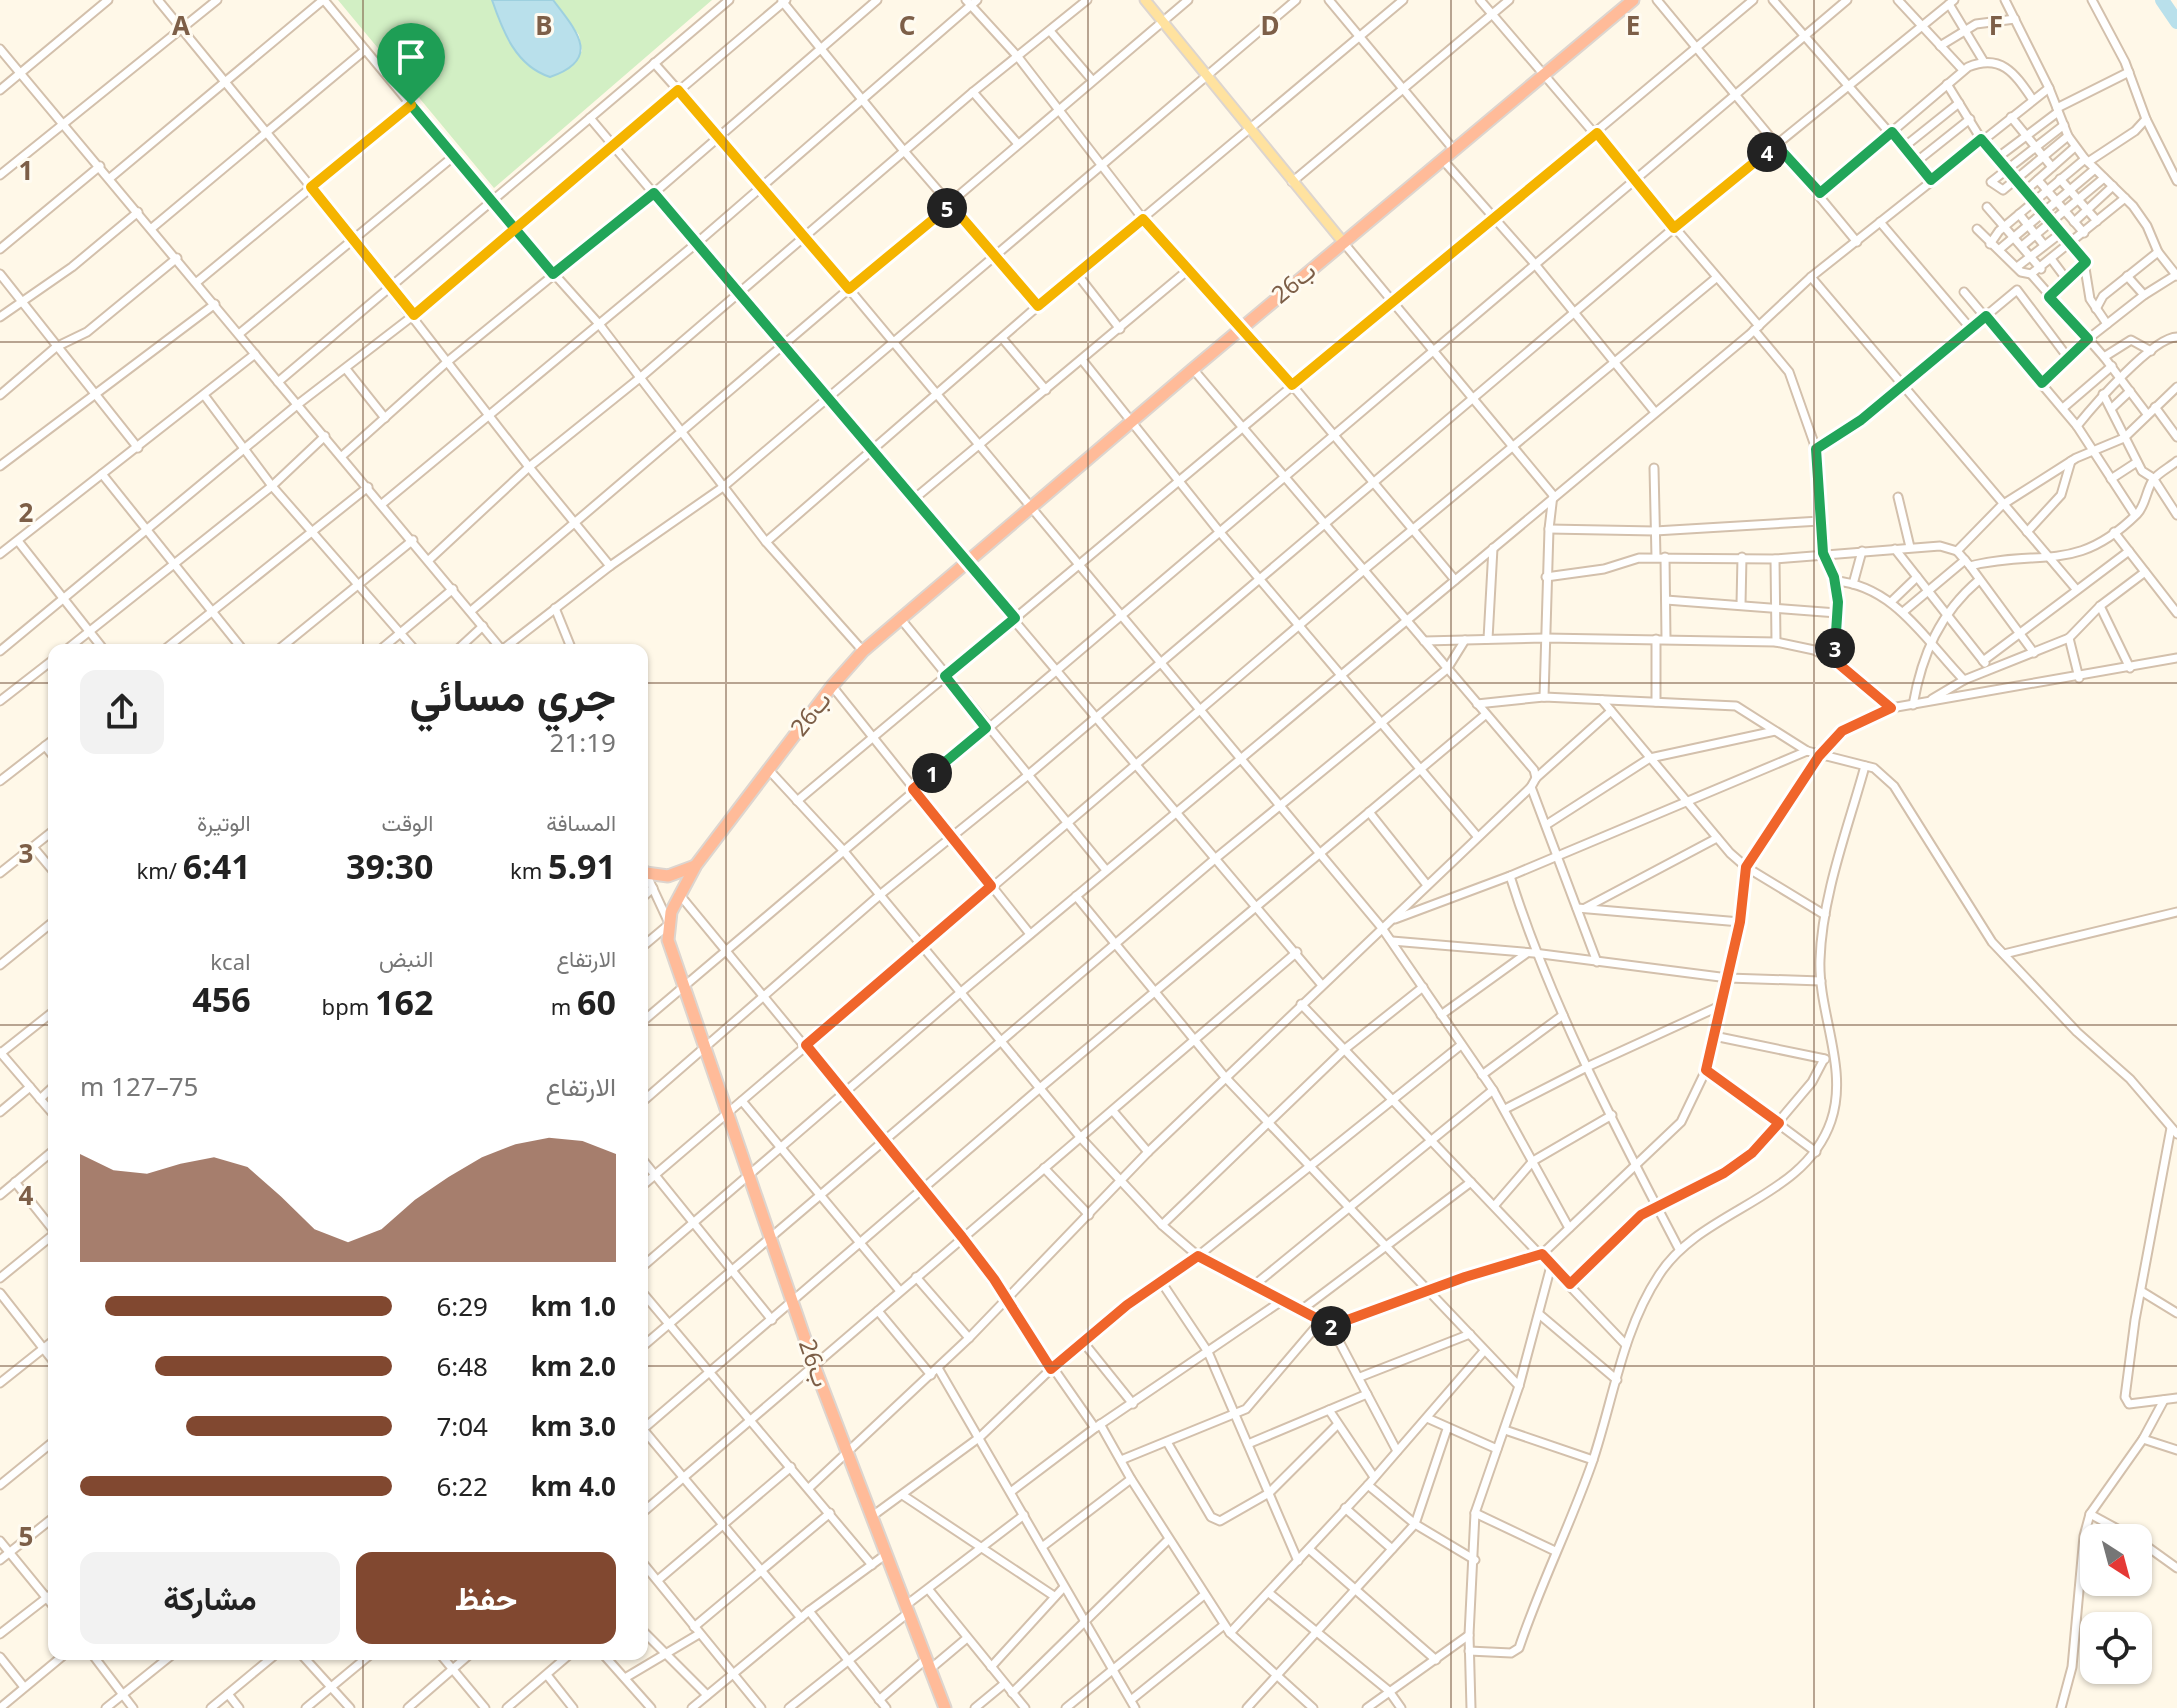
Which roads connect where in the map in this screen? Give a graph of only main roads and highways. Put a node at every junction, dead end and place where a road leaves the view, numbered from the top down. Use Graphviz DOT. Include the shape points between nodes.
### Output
graph roads {
  1 [pos="1145,0"];
  2 [pos="1633,0"];
  3 [pos="1343,242"];
  4 [pos="696,865"];
  5 [pos="648,870"];
  6 [pos="945,1708"];
  1 -- 3 [label="main road"];
  2 -- 3 [label="highway, 26ب"];
  3 -- 4 [label="highway, 26ب" via="863,651"];
  4 -- 5 [label="highway" via="668,876"];
  4 -- 6 [label="highway, 26ب" via="667,923 682,988 815,1368"];
}
